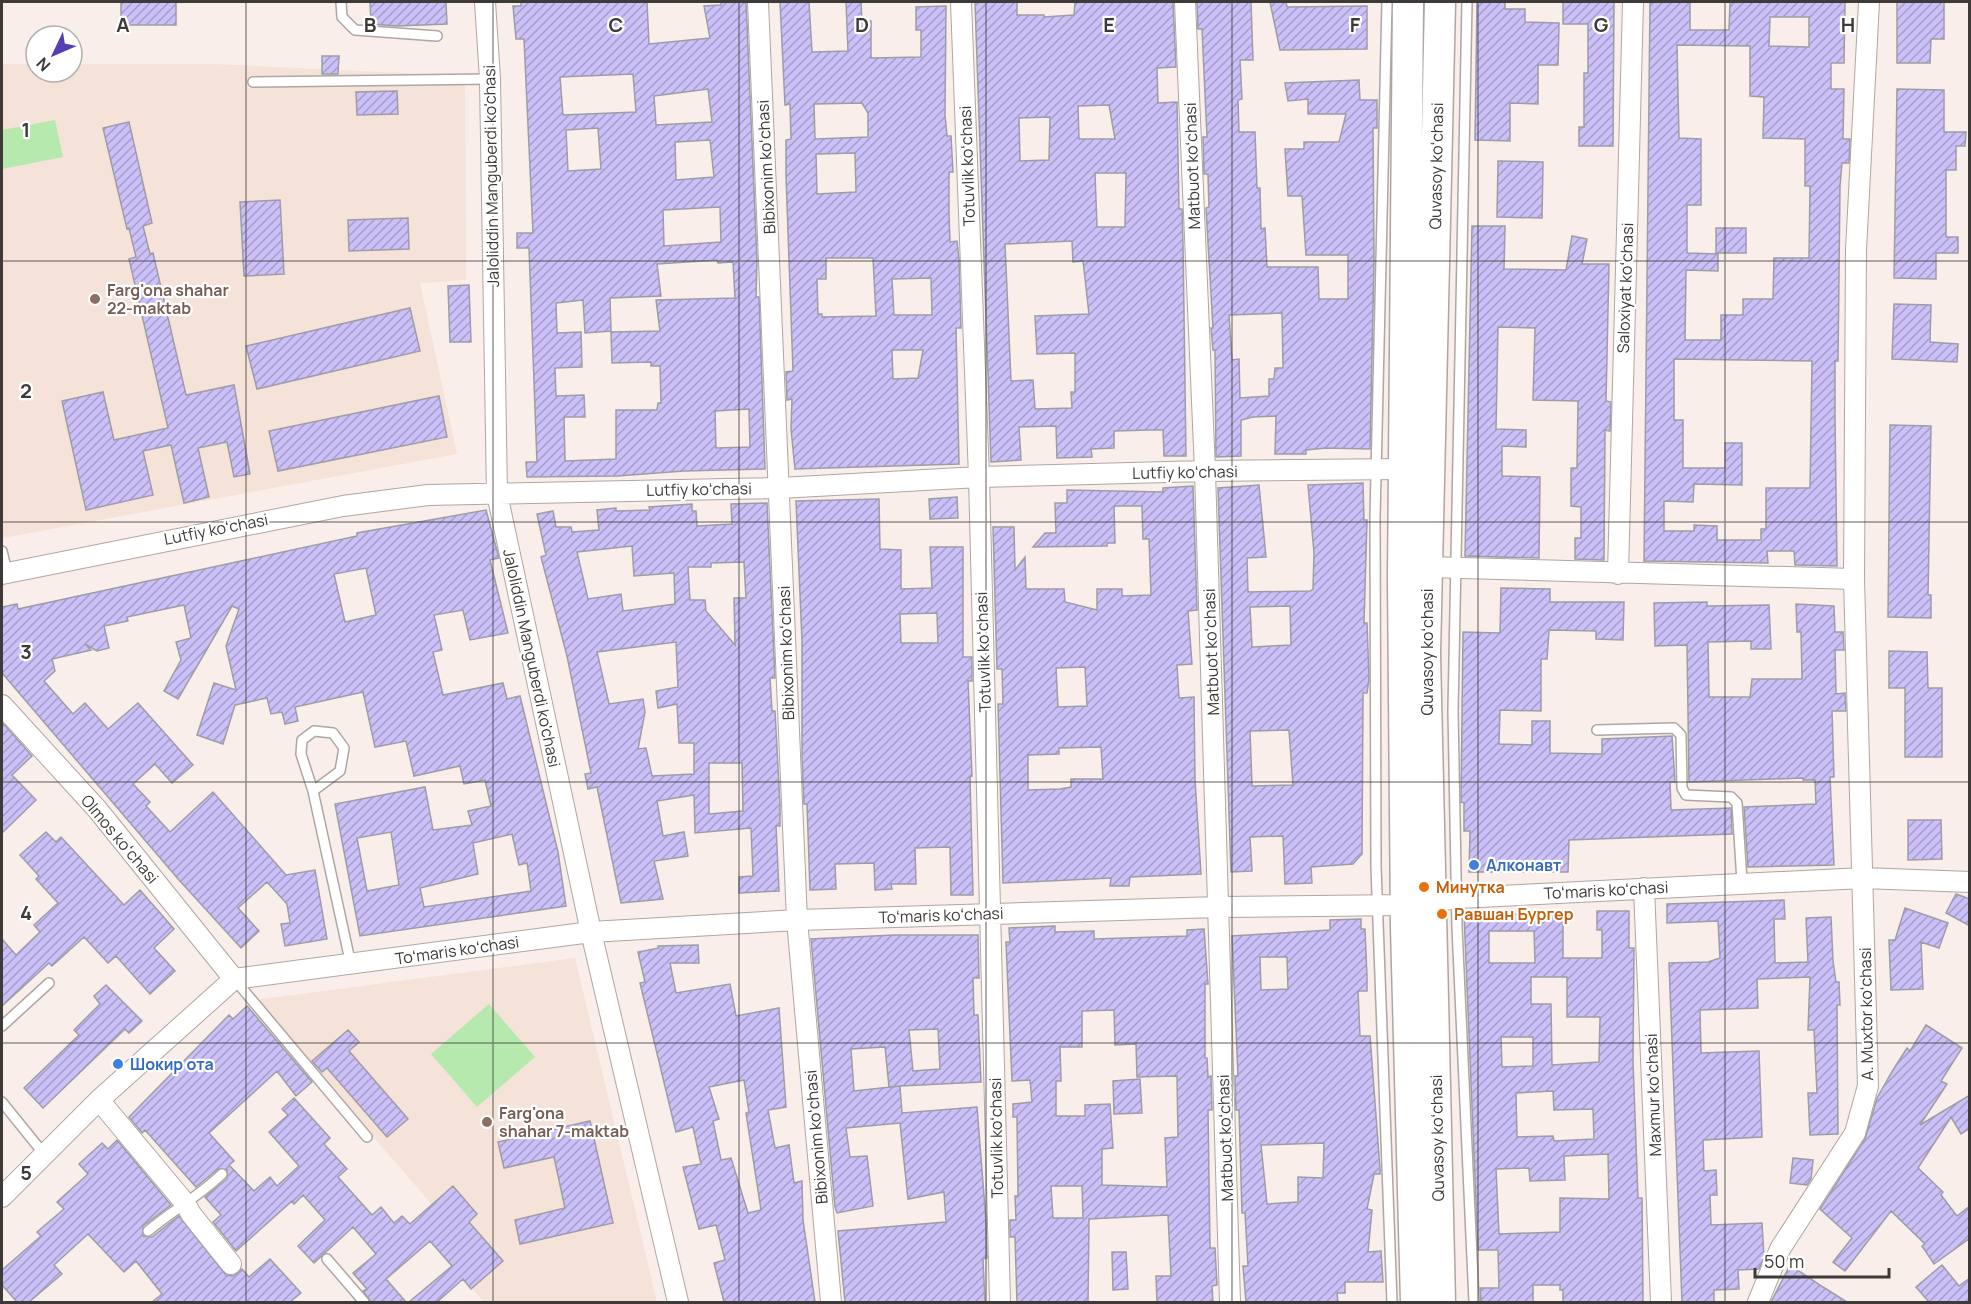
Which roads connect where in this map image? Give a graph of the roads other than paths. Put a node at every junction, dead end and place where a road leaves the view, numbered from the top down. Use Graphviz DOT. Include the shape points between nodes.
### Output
graph roads {
  1 [pos="341,2"];
  2 [pos="485,2"];
  3 [pos="758,2"];
  4 [pos="961,2"];
  5 [pos="1185,2"];
  6 [pos="1387,2"];
  7 [pos="1408,2"];
  8 [pos="1440,2"];
  9 [pos="1467,2"];
  10 [pos="1633,2"];
  11 [pos="1869,2"];
  12 [pos="437,36"];
  13 [pos="490,79"];
  14 [pos="253,82"];
  15 [pos="1390,469"];
  16 [pos="1205,471"];
  17 [pos="979,477"];
  18 [pos="780,488"];
  19 [pos="497,494"];
  20 [pos="2,551"];
  21 [pos="1456,569"];
  22 [pos="4,573"];
  23 [pos="1618,574"];
  24 [pos="1426,577"];
  25 [pos="1854,579"];
  26 [pos="2,705"];
  27 [pos="1597,730"];
  28 [pos="313,791"];
  29 [pos="1863,878"];
  30 [pos="1742,882"];
  31 [pos="1970,882"];
  32 [pos="1644,888"];
  33 [pos="1418,902"];
  34 [pos="1218,907"];
  35 [pos="991,914"];
  36 [pos="797,920"];
  37 [pos="591,932"];
  38 [pos="351,965"];
  39 [pos="234,979"];
  40 [pos="49,983"];
  41 [pos="2,1026"];
  42 [pos="99,1100"];
  43 [pos="2,1102"];
  44 [pos="367,1137"];
  45 [pos="44,1154"];
  46 [pos="222,1174"];
  47 [pos="2,1197"];
  48 [pos="185,1203"];
  49 [pos="148,1231"];
  50 [pos="327,1259"];
  51 [pos="231,1264"];
  52 [pos="364,1302"];
  53 [pos="678,1302"];
  54 [pos="831,1302"];
  55 [pos="1000,1302"];
  56 [pos="1230,1302"];
  57 [pos="1392,1302"];
  58 [pos="1416,1302"];
  59 [pos="1440,1302"];
  60 [pos="1473,1302"];
  61 [pos="1661,1302"];
  62 [pos="1758,1302"];
  1 -- 12 [label="lane" via="342,18 355,30"];
  2 -- 13 [label="street, Jaloliddin Manguberdi ko'chasi"];
  3 -- 18 [label="street, Bibixonim koʻchasi"];
  4 -- 17 [label="street, Totuvlik koʻchasi"];
  5 -- 16 [label="street, Matbuot koʻchasi"];
  6 -- 15 [label="lane"];
  7 -- 15 [label="main road, Quvasoy koʻchasi"];
  8 -- 24 [label="main road, Quvasoy koʻchasi"];
  9 -- 21 [label="lane"];
  10 -- 23 [label="street, Saloxiyat koʻchasi"];
  11 -- 25 [label="street, A. Muxtor koʻchasi" via="1856,250"];
  13 -- 14 [label="lane"];
  13 -- 19 [label="street, Jaloliddin Manguberdi ko'chasi"];
  15 -- 16 [label="street, Lutfiy koʻchasi"];
  15 -- 33 [label="main road, Quvasoy koʻchasi"];
  16 -- 17 [label="street, Lutfiy koʻchasi"];
  16 -- 34 [label="street, Matbuot koʻchasi"];
  17 -- 18 [label="street, Lutfiy koʻchasi"];
  17 -- 35 [label="street, Totuvlik koʻchasi"];
  18 -- 19 [label="street, Lutfiy koʻchasi"];
  18 -- 36 [label="street, Bibixonim koʻchasi"];
  19 -- 22 [label="street, Lutfiy koʻchasi" via="428,495 343,506"];
  19 -- 37 [label="street, Jaloliddin Manguberdi ko'chasi"];
  20 -- 22 [label="lane"];
  21 -- 23 [label="street"];
  21 -- 24 [label="street"];
  21 -- 33 [label="lane" via="1453,711"];
  23 -- 25 [label="street"];
  24 -- 33 [label="main road, Quvasoy koʻchasi"];
  25 -- 29 [label="street, A. Muxtor koʻchasi"];
  26 -- 39 [label="street, Olmos koʻchasi" via="97,809"];
  27 -- 30 [label="lane" via="1674,728 1681,735 1682,788 1686,795 1731,797 1737,803"];
  28 -- 28 [label="lane" via="340,771 344,748 333,733 314,731 302,740 301,754"];
  28 -- 38 [label="lane"];
  29 -- 30 [label="street, Toʻmaris koʻchasi"];
  29 -- 31 [label="street, Toʻmaris koʻchasi"];
  29 -- 62 [label="street, A. Muxtor koʻchasi" via="1868,1086 1855,1133 1780,1249"];
  30 -- 32 [label="street, Toʻmaris koʻchasi"];
  32 -- 33 [label="street, Toʻmaris koʻchasi"];
  32 -- 61 [label="street, Maxmur koʻchasi"];
  33 -- 34 [label="street, Toʻmaris koʻchasi"];
  33 -- 57 [label="lane"];
  33 -- 58 [label="main road, Quvasoy koʻchasi"];
  33 -- 59 [label="main road, Quvasoy koʻchasi"];
  33 -- 60 [label="lane"];
  34 -- 35 [label="street, Toʻmaris koʻchasi"];
  34 -- 56 [label="street, Matbuot koʻchasi"];
  35 -- 36 [label="street, Toʻmaris koʻchasi"];
  35 -- 55 [label="street, Totuvlik koʻchasi"];
  36 -- 37 [label="street, Toʻmaris koʻchasi"];
  36 -- 54 [label="street, Bibixonim koʻchasi"];
  37 -- 38 [label="street, Toʻmaris koʻchasi"];
  37 -- 53 [label="street, Jaloliddin Manguberdi ko'chasi"];
  38 -- 39 [label="street, Toʻmaris koʻchasi"];
  39 -- 42 [label="street"];
  39 -- 44 [label="lane"];
  40 -- 41 [label="lane"];
  42 -- 45 [label="street"];
  42 -- 48 [label="street"];
  43 -- 45 [label="lane"];
  45 -- 47 [label="street"];
  46 -- 48 [label="lane"];
  48 -- 49 [label="lane"];
  48 -- 51 [label="street"];
  50 -- 52 [label="lane"];
}
